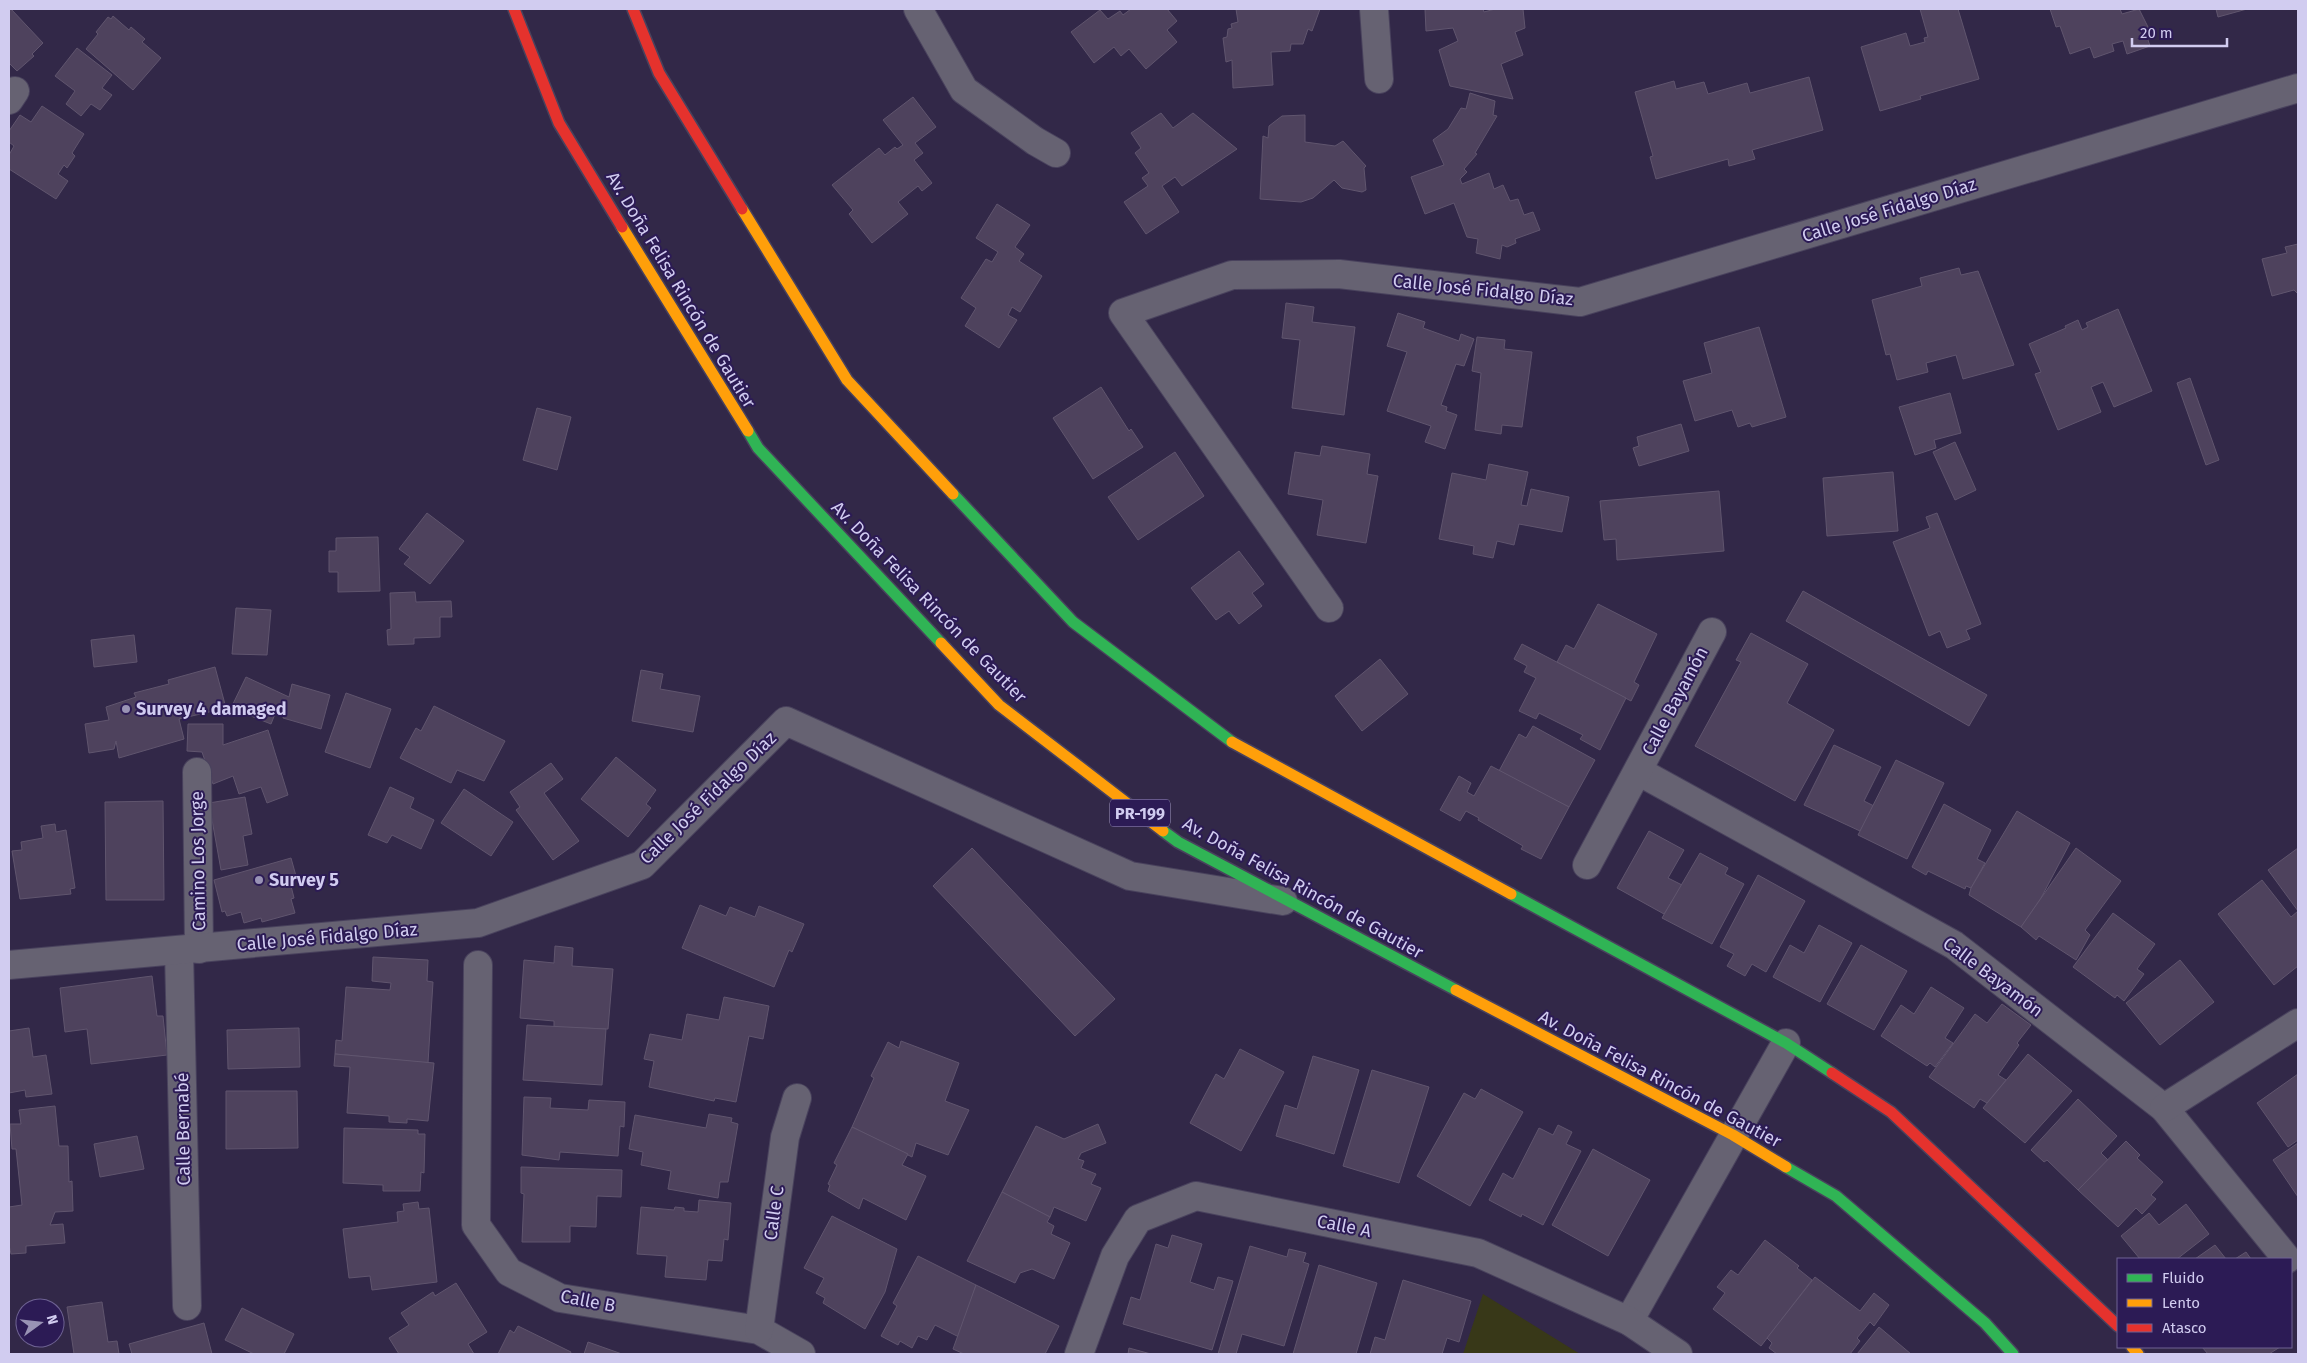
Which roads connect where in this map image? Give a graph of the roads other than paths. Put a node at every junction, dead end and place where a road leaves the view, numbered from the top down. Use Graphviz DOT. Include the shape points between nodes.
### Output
graph roads {
  1 [pos="514,9"];
  2 [pos="633,9"];
  3 [pos="918,9"];
  4 [pos="1374,9"];
  5 [pos="1379,79"];
  6 [pos="2298,88"];
  7 [pos="1056,153"];
  8 [pos="1328,608"];
  9 [pos="1712,632"];
  10 [pos="1638,771"];
  11 [pos="197,772"];
  12 [pos="1587,865"];
  13 [pos="1290,902"];
  14 [pos="189,950"];
  15 [pos="9,965"];
  16 [pos="478,965"];
  17 [pos="2298,1023"];
  18 [pos="1786,1044"];
  19 [pos="797,1098"];
  20 [pos="2164,1108"];
  21 [pos="1733,1135"];
  22 [pos="2286,1258"];
  23 [pos="187,1306"];
  24 [pos="1629,1321"];
  25 [pos="2117,1325"];
  26 [pos="759,1330"];
  27 [pos="801,1354"];
  28 [pos="1079,1354"];
  29 [pos="1678,1354"];
  30 [pos="2014,1354"];
  1 -- 13 [label="main road, Av. Doña Felisa Rincón de Gautier / PR-199" via="559,123 758,448 999,705 1178,842"];
  2 -- 18 [label="main road" via="659,73 847,380 1073,622 1239,747"];
  3 -- 7 [label="street" via="964,90"];
  4 -- 5 [label="street"];
  6 -- 8 [label="street, Calle José Fidalgo Díaz" via="1580,302 1339,274 1232,275 1123,313"];
  9 -- 10 [label="street, Calle Bayamón"];
  10 -- 12 [label="street, Calle Bayamón"];
  10 -- 20 [label="street, Calle Bayamón" via="1954,945"];
  11 -- 14 [label="street, Camino Los Jorge"];
  13 -- 14 [label="street, Calle José Fidalgo Díaz" via="1130,876 786,721 642,866 478,924"];
  13 -- 21 [label="main road, Av. Doña Felisa Rincón de Gautier / PR-199"];
  14 -- 15 [label="street, Calle José Fidalgo Díaz"];
  14 -- 23 [label="street, Calle Bernabé"];
  16 -- 26 [label="street, Calle B" via="476,1225 509,1272 560,1298"];
  17 -- 20 [label="street"];
  18 -- 21 [label="street"];
  18 -- 25 [label="main road" via="1891,1112"];
  19 -- 26 [label="street, Calle C" via="785,1137"];
  20 -- 22 [label="street, Calle Bayamón"];
  21 -- 24 [label="street"];
  21 -- 30 [label="main road, Av. Doña Felisa Rincón de Gautier / PR-199" via="1836,1196 1985,1323"];
  24 -- 28 [label="street, Calle A" via="1478,1253 1196,1196 1138,1219 1115,1256"];
  24 -- 29 [label="street, Calle A"];
  26 -- 27 [label="street, Calle B"];
}
